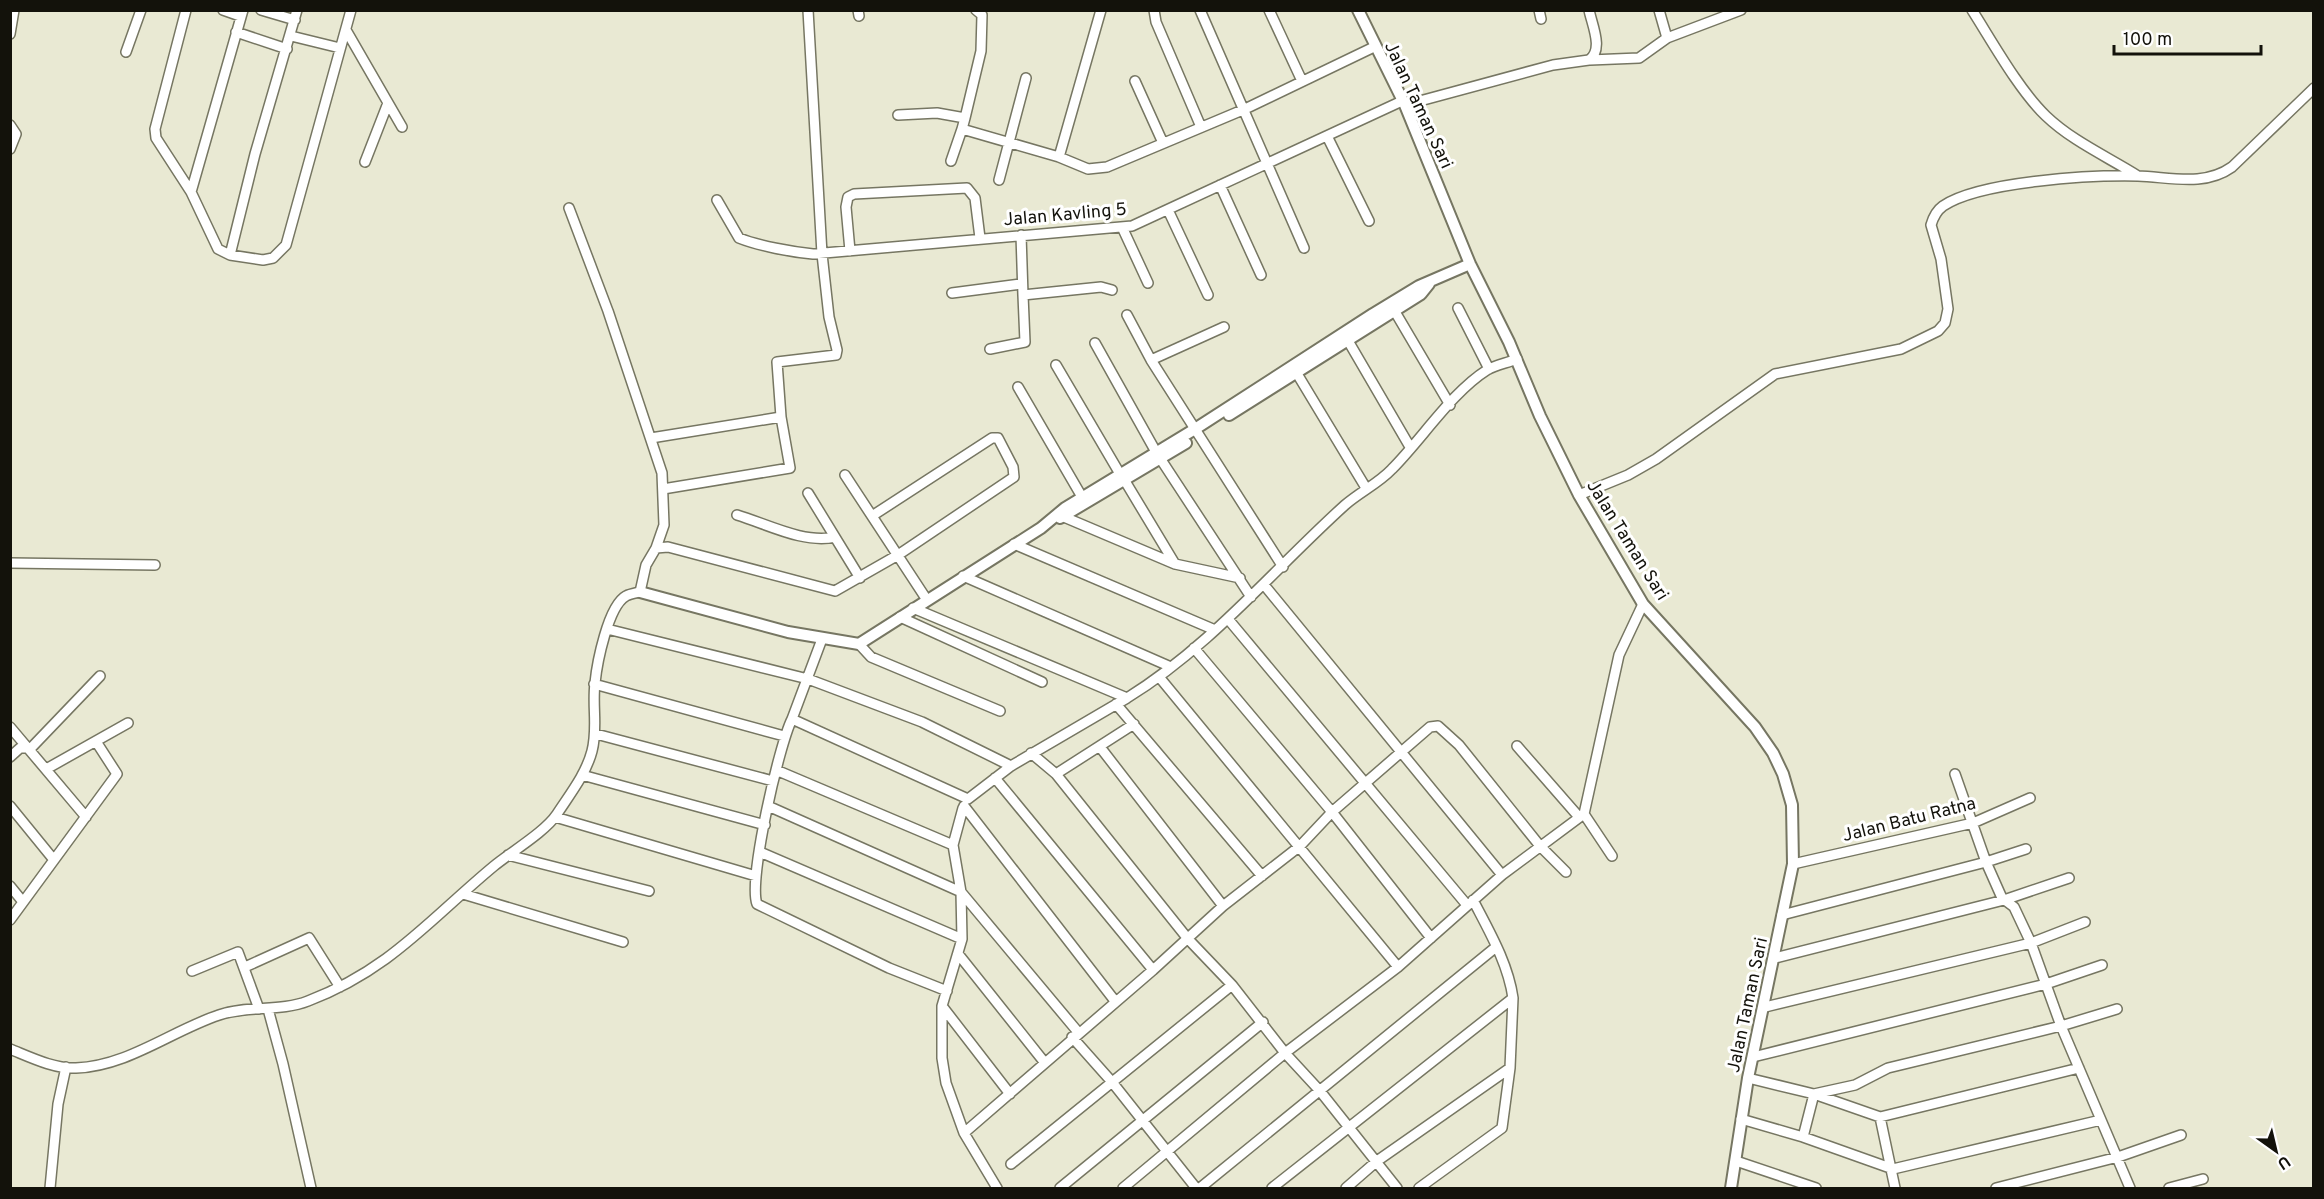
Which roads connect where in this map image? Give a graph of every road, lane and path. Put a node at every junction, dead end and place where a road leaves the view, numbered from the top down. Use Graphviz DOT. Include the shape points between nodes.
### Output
graph roads {
  1 [pos="14,10"];
  2 [pos="141,10"];
  3 [pos="186,10"];
  4 [pos="223,10"];
  5 [pos="261,10"];
  6 [pos="351,10"];
  7 [pos="808,10"];
  8 [pos="976,10"];
  9 [pos="1101,10"];
  10 [pos="1154,10"];
  11 [pos="1200,10"];
  12 [pos="1269,10"];
  13 [pos="1358,10"];
  14 [pos="1589,10"];
  15 [pos="1659,10"];
  16 [pos="1741,10"];
  17 [pos="1972,10"];
  18 [pos="241,13"];
  19 [pos="296,15"];
  20 [pos="346,30"];
  21 [pos="236,32"];
  22 [pos="10,34"];
  23 [pos="291,36"];
  24 [pos="1667,38"];
  25 [pos="1374,47"];
  26 [pos="340,48"];
  27 [pos="287,49"];
  28 [pos="126,52"];
  29 [pos="1589,60"];
  30 [pos="1026,78"];
  31 [pos="1135,81"];
  32 [pos="1302,81"];
  33 [pos="2313,88"];
  34 [pos="388,103"];
  35 [pos="1403,103"];
  36 [pos="1245,109"];
  37 [pos="898,115"];
  38 [pos="965,118"];
  39 [pos="10,125"];
  40 [pos="402,127"];
  41 [pos="1201,127"];
  42 [pos="962,129"];
  43 [pos="1327,136"];
  44 [pos="1009,141"];
  45 [pos="1163,142"];
  46 [pos="10,149"];
  47 [pos="1059,157"];
  48 [pos="951,161"];
  49 [pos="365,162"];
  50 [pos="1268,163"];
  51 [pos="2138,176"];
  52 [pos="999,180"];
  53 [pos="1220,185"];
  54 [pos="191,192"];
  55 [pos="717,200"];
  56 [pos="569,208"];
  57 [pos="1168,210"];
  58 [pos="1369,221"];
  59 [pos="1122,227"];
  60 [pos="1021,235"];
  61 [pos="980,238"];
  62 [pos="1304,248"];
  63 [pos="850,251"];
  64 [pos="818,254"];
  65 [pos="230,255"];
  66 [pos="1470,264"];
  67 [pos="1261,275"];
  68 [pos="1149,283"];
  69 [pos="1022,284"];
  70 [pos="1429,284"];
  71 [pos="1112,290"];
  72 [pos="952,292"];
  73 [pos="1208,295"];
  74 [pos="1023,296"];
  75 [pos="1458,308"];
  76 [pos="1394,310"];
  77 [pos="1127,315"];
  78 [pos="1375,317"];
  79 [pos="1224,327"];
  80 [pos="1347,339"];
  81 [pos="1095,343"];
  82 [pos="990,350"];
  83 [pos="1322,350"];
  84 [pos="1517,359"];
  85 [pos="1151,360"];
  86 [pos="1056,365"];
  87 [pos="1294,369"];
  88 [pos="1489,369"];
  89 [pos="1018,387"];
  90 [pos="1450,405"];
  91 [pos="781,417"];
  92 [pos="1197,432"];
  93 [pos="651,438"];
  94 [pos="1410,447"];
  95 [pos="1158,456"];
  96 [pos="845,475"];
  97 [pos="1122,477"];
  98 [pos="1366,488"];
  99 [pos="663,489"];
  100 [pos="808,493"];
  101 [pos="1579,495"];
  102 [pos="1082,497"];
  103 [pos="1062,514"];
  104 [pos="737,515"];
  105 [pos="872,516"];
  106 [pos="835,537"];
  107 [pos="1014,544"];
  108 [pos="656,548"];
  109 [pos="898,555"];
  110 [pos="10,563"];
  111 [pos="1175,564"];
  112 [pos="155,565"];
  113 [pos="1283,567"];
  114 [pos="963,576"];
  115 [pos="860,578"];
  116 [pos="1240,578"];
  117 [pos="1264,586"];
  118 [pos="640,592"];
  119 [pos="1251,597"];
  120 [pos="927,600"];
  121 [pos="1643,604"];
  122 [pos="913,608"];
  123 [pos="900,617"];
  124 [pos="1228,619"];
  125 [pos="607,629"];
  126 [pos="1215,630"];
  127 [pos="822,639"];
  128 [pos="859,644"];
  129 [pos="1194,648"];
  130 [pos="1171,667"];
  131 [pos="100,676"];
  132 [pos="1160,678"];
  133 [pos="808,679"];
  134 [pos="1042,682"];
  135 [pos="594,684"];
  136 [pos="1127,698"];
  137 [pos="1116,704"];
  138 [pos="1000,711"];
  139 [pos="792,719"];
  140 [pos="128,723"];
  141 [pos="1134,724"];
  142 [pos="10,727"];
  143 [pos="596,734"];
  144 [pos="784,736"];
  145 [pos="97,743"];
  146 [pos="1517,746"];
  147 [pos="1100,747"];
  148 [pos="31,748"];
  149 [pos="1401,751"];
  150 [pos="1031,753"];
  151 [pos="10,757"];
  152 [pos="1011,766"];
  153 [pos="48,768"];
  154 [pos="776,770"];
  155 [pos="1056,774"];
  156 [pos="1955,774"];
  157 [pos="582,775"];
  158 [pos="995,778"];
  159 [pos="773,781"];
  160 [pos="1366,782"];
  161 [pos="2030,798"];
  162 [pos="968,799"];
  163 [pos="10,806"];
  164 [pos="768,806"];
  165 [pos="963,808"];
  166 [pos="1332,812"];
  167 [pos="1582,816"];
  168 [pos="86,817"];
  169 [pos="555,817"];
  170 [pos="1973,823"];
  171 [pos="765,825"];
  172 [pos="954,845"];
  173 [pos="1300,846"];
  174 [pos="1540,846"];
  175 [pos="2026,849"];
  176 [pos="760,852"];
  177 [pos="508,855"];
  178 [pos="1612,856"];
  179 [pos="54,860"];
  180 [pos="1986,862"];
  181 [pos="1794,864"];
  182 [pos="1566,872"];
  183 [pos="1502,875"];
  184 [pos="756,876"];
  185 [pos="1262,876"];
  186 [pos="2069,878"];
  187 [pos="10,886"];
  188 [pos="649,891"];
  189 [pos="961,892"];
  190 [pos="463,894"];
  191 [pos="2004,900"];
  192 [pos="23,902"];
  193 [pos="1470,903"];
  194 [pos="1223,906"];
  195 [pos="1782,915"];
  196 [pos="10,920"];
  197 [pos="2085,922"];
  198 [pos="1431,938"];
  199 [pos="962,939"];
  200 [pos="1188,939"];
  201 [pos="623,942"];
  202 [pos="2031,943"];
  203 [pos="1496,946"];
  204 [pos="959,955"];
  205 [pos="1775,958"];
  206 [pos="2102,965"];
  207 [pos="245,967"];
  208 [pos="1398,967"];
  209 [pos="1153,970"];
  210 [pos="192,971"];
  211 [pos="2046,984"];
  212 [pos="1232,985"];
  213 [pos="340,987"];
  214 [pos="947,991"];
  215 [pos="1513,998"];
  216 [pos="1115,1001"];
  217 [pos="942,1006"];
  218 [pos="1765,1007"];
  219 [pos="263,1009"];
  220 [pos="2117,1009"];
  221 [pos="1263,1022"];
  222 [pos="2061,1026"];
  223 [pos="1075,1034"];
  224 [pos="10,1049"];
  225 [pos="1286,1053"];
  226 [pos="1753,1057"];
  227 [pos="1045,1063"];
  228 [pos="66,1067"];
  229 [pos="1510,1068"];
  230 [pos="2079,1068"];
  231 [pos="1748,1078"];
  232 [pos="1112,1082"];
  233 [pos="1320,1091"];
  234 [pos="1010,1094"];
  235 [pos="1814,1094"];
  236 [pos="1884,1116"];
  237 [pos="1741,1119"];
  238 [pos="2101,1120"];
  239 [pos="1143,1121"];
  240 [pos="1349,1127"];
  241 [pos="964,1133"];
  242 [pos="2181,1135"];
  243 [pos="1803,1137"];
  244 [pos="1167,1152"];
  245 [pos="2118,1157"];
  246 [pos="1377,1161"];
  247 [pos="1736,1161"];
  248 [pos="1011,1164"];
  249 [pos="1893,1168"];
  250 [pos="2203,1179"];
  251 [pos="1434,1184"];
  252 [pos="50,1188"];
  253 [pos="311,1188"];
  254 [pos="997,1188"];
  255 [pos="1060,1188"];
  256 [pos="1123,1188"];
  257 [pos="1198,1188"];
  258 [pos="1272,1188"];
  259 [pos="1346,1188"];
  260 [pos="1397,1188"];
  261 [pos="1419,1188"];
  262 [pos="1731,1188"];
  263 [pos="1816,1188"];
  264 [pos="1895,1188"];
  265 [pos="1996,1188"];
  266 [pos="2130,1188"];
  267 [pos="2169,1188"];
  1 -- 22 [label="street"];
  2 -- 28 [label="street"];
  3 -- 54 [label="street" via="155,129 156,138"];
  4 -- 18 [label="street"];
  5 -- 19 [label="street"];
  6 -- 20 [label="street"];
  7 -- 64 [label="street"];
  8 -- 38 [label="street" via="982,15 981,51"];
  9 -- 47 [label="street"];
  10 -- 41 [label="street"];
  11 -- 36 [label="street"];
  12 -- 32 [label="street"];
  13 -- 25 [label="street, Jalan Taman Sari"];
  14 -- 29 [label="street" via="1597,46"];
  15 -- 24 [label="street"];
  16 -- 24 [label="street, Jalan Kavling 5"];
  17 -- 51 [label="street" via="2044,114"];
  18 -- 21 [label="street"];
  19 -- 23 [label="street"];
  20 -- 26 [label="street"];
  20 -- 34 [label="street"];
  21 -- 27 [label="street"];
  21 -- 54 [label="street"];
  23 -- 26 [label="street"];
  23 -- 27 [label="street"];
  24 -- 29 [label="street, Jalan Kavling 5" via="1639,58"];
  25 -- 32 [label="street"];
  25 -- 35 [label="street, Jalan Taman Sari"];
  26 -- 65 [label="street" via="286,245 273,258 263,260"];
  27 -- 65 [label="street"];
  29 -- 35 [label="street, Jalan Kavling 5" via="1553,65"];
  30 -- 44 [label="street"];
  31 -- 45 [label="street"];
  32 -- 36 [label="street"];
  33 -- 51 [label="street" via="2224,173 2197,180"];
  34 -- 40 [label="street"];
  34 -- 49 [label="street"];
  35 -- 43 [label="street, Jalan Kavling 5"];
  35 -- 66 [label="street, Jalan Taman Sari"];
  36 -- 41 [label="street"];
  36 -- 50 [label="street"];
  37 -- 38 [label="street" via="937,113"];
  38 -- 42 [label="street"];
  39 -- 46 [label="street" via="16,134"];
  41 -- 45 [label="street"];
  42 -- 44 [label="street"];
  42 -- 48 [label="street"];
  43 -- 50 [label="street, Jalan Kavling 5"];
  43 -- 58 [label="street"];
  44 -- 47 [label="street"];
  44 -- 52 [label="street"];
  45 -- 47 [label="street" via="1107,167 1088,169"];
  50 -- 53 [label="street, Jalan Kavling 5"];
  50 -- 62 [label="street"];
  51 -- 101 [label="street" via="2022,184 1942,207 1931,225 1941,259 1948,309 1945,323 1938,331 1901,349 1775,374 1656,459"];
  53 -- 57 [label="street, Jalan Kavling 5"];
  53 -- 67 [label="street"];
  54 -- 65 [label="street" via="218,249"];
  55 -- 64 [label="street, Jalan Kavling 5" via="739,238 785,251"];
  56 -- 93 [label="street"];
  57 -- 59 [label="street, Jalan Kavling 5"];
  57 -- 73 [label="street"];
  59 -- 60 [label="street, Jalan Kavling 5"];
  59 -- 68 [label="street"];
  60 -- 61 [label="street, Jalan Kavling 5"];
  60 -- 69 [label="street"];
  61 -- 63 [label="street, Jalan Kavling 5"];
  61 -- 63 [label="street" via="975,198 967,188 854,194 848,197 846,207"];
  63 -- 64 [label="street, Jalan Kavling 5"];
  64 -- 91 [label="street" via="836,355 777,362"];
  66 -- 70 [label="street"];
  66 -- 84 [label="street, Jalan Taman Sari"];
  69 -- 72 [label="street"];
  69 -- 74 [label="street"];
  70 -- 76 [label="street" via="1421,294"];
  70 -- 78 [label="street" via="1419,286"];
  71 -- 74 [label="street" via="1101,287"];
  74 -- 82 [label="street" via="1025,342"];
  75 -- 88 [label="street"];
  76 -- 78 [label="street"];
  76 -- 90 [label="street"];
  77 -- 85 [label="street"];
  78 -- 80 [label="street"];
  78 -- 83 [label="street"];
  79 -- 85 [label="street"];
  80 -- 83 [label="street"];
  80 -- 94 [label="street"];
  81 -- 95 [label="street"];
  83 -- 87 [label="street"];
  84 -- 88 [label="street"];
  84 -- 101 [label="street, Jalan Taman Sari"];
  85 -- 92 [label="street"];
  86 -- 97 [label="street"];
  87 -- 92 [label="street"];
  87 -- 98 [label="street"];
  88 -- 90 [label="street" via="1469,383"];
  89 -- 102 [label="street"];
  90 -- 94 [label="street"];
  91 -- 93 [label="street"];
  91 -- 99 [label="street" via="790,468"];
  92 -- 95 [label="street"];
  92 -- 113 [label="street"];
  93 -- 99 [label="street"];
  94 -- 98 [label="street" via="1391,470"];
  95 -- 97 [label="street"];
  95 -- 116 [label="street"];
  96 -- 105 [label="street"];
  97 -- 102 [label="street"];
  97 -- 103 [label="street"];
  97 -- 111 [label="street"];
  98 -- 113 [label="street"];
  99 -- 108 [label="street" via="664,525"];
  100 -- 106 [label="street"];
  101 -- 121 [label="street, Jalan Taman Sari"];
  102 -- 103 [label="street"];
  103 -- 107 [label="street"];
  103 -- 111 [label="street"];
  104 -- 106 [label="street" via="805,536"];
  105 -- 109 [label="street"];
  105 -- 109 [label="street" via="992,438 998,438 1014,477"];
  106 -- 115 [label="street"];
  107 -- 114 [label="street"];
  107 -- 126 [label="street"];
  108 -- 115 [label="street" via="668,547 835,591"];
  108 -- 118 [label="street" via="646,566"];
  109 -- 115 [label="street"];
  109 -- 120 [label="street"];
  110 -- 112 [label="street"];
  111 -- 116 [label="street"];
  113 -- 117 [label="street"];
  114 -- 120 [label="street"];
  114 -- 130 [label="street"];
  116 -- 119 [label="street"];
  117 -- 119 [label="street"];
  117 -- 149 [label="street"];
  118 -- 125 [label="street" via="626,596 615,608"];
  118 -- 127 [label="street"];
  119 -- 124 [label="street"];
  120 -- 122 [label="street"];
  121 -- 167 [label="street" via="1619,655"];
  121 -- 181 [label="street, Jalan Taman Sari" via="1755,727 1773,753 1792,805"];
  122 -- 123 [label="street"];
  122 -- 136 [label="street"];
  123 -- 128 [label="street"];
  123 -- 134 [label="street"];
  124 -- 126 [label="street"];
  124 -- 160 [label="street"];
  125 -- 133 [label="street"];
  125 -- 135 [label="street"];
  126 -- 129 [label="street"];
  127 -- 128 [label="street"];
  127 -- 133 [label="street"];
  128 -- 138 [label="street" via="871,657"];
  129 -- 130 [label="street"];
  129 -- 166 [label="street"];
  130 -- 132 [label="street"];
  131 -- 148 [label="street"];
  132 -- 136 [label="street"];
  132 -- 173 [label="street"];
  133 -- 139 [label="street"];
  133 -- 152 [label="street" via="922,722"];
  135 -- 143 [label="street"];
  135 -- 144 [label="street"];
  136 -- 137 [label="street"];
  137 -- 141 [label="street"];
  137 -- 150 [label="street"];
  139 -- 144 [label="street"];
  139 -- 162 [label="street"];
  140 -- 145 [label="street"];
  141 -- 147 [label="street"];
  141 -- 185 [label="street"];
  142 -- 148 [label="street"];
  143 -- 157 [label="street"];
  143 -- 159 [label="street"];
  144 -- 154 [label="street"];
  145 -- 153 [label="street"];
  145 -- 168 [label="street" via="117,774"];
  146 -- 167 [label="street"];
  147 -- 155 [label="street"];
  147 -- 194 [label="street"];
  148 -- 151 [label="street" via="20,748"];
  148 -- 153 [label="street"];
  149 -- 160 [label="street"];
  149 -- 174 [label="street" via="1430,727 1438,726 1459,745"];
  149 -- 183 [label="street"];
  150 -- 152 [label="street"];
  150 -- 155 [label="street"];
  152 -- 158 [label="street"];
  153 -- 168 [label="street"];
  154 -- 159 [label="street"];
  154 -- 172 [label="street"];
  155 -- 200 [label="street"];
  156 -- 170 [label="street"];
  157 -- 169 [label="street"];
  157 -- 171 [label="street"];
  158 -- 162 [label="street"];
  158 -- 209 [label="street"];
  159 -- 164 [label="street"];
  160 -- 166 [label="street"];
  160 -- 193 [label="street"];
  161 -- 170 [label="street, Jalan Batu Ratna"];
  162 -- 165 [label="street"];
  163 -- 179 [label="street"];
  164 -- 171 [label="street"];
  164 -- 189 [label="street"];
  165 -- 172 [label="street"];
  165 -- 216 [label="street"];
  166 -- 173 [label="street"];
  166 -- 198 [label="street"];
  167 -- 174 [label="street"];
  167 -- 178 [label="street"];
  168 -- 179 [label="street"];
  169 -- 177 [label="street"];
  169 -- 184 [label="street"];
  170 -- 180 [label="street"];
  170 -- 181 [label="street, Jalan Batu Ratna"];
  171 -- 176 [label="street"];
  172 -- 189 [label="street"];
  173 -- 185 [label="street"];
  173 -- 208 [label="street"];
  174 -- 182 [label="street"];
  174 -- 183 [label="street"];
  175 -- 180 [label="street"];
  176 -- 184 [label="street"];
  176 -- 199 [label="street"];
  177 -- 188 [label="street"];
  177 -- 190 [label="street"];
  179 -- 192 [label="street"];
  180 -- 191 [label="street"];
  180 -- 195 [label="street"];
  181 -- 195 [label="street, Jalan Taman Sari"];
  183 -- 193 [label="street"];
  184 -- 214 [label="street" via="755,898 762,908"];
  185 -- 194 [label="street"];
  186 -- 191 [label="street"];
  187 -- 192 [label="street"];
  189 -- 199 [label="street"];
  189 -- 223 [label="street"];
  190 -- 201 [label="street"];
  190 -- 213 [label="street" via="386,961"];
  191 -- 202 [label="street" via="2014,907"];
  191 -- 205 [label="street"];
  192 -- 196 [label="street"];
  193 -- 198 [label="street"];
  193 -- 203 [label="street"];
  194 -- 200 [label="street"];
  195 -- 205 [label="street, Jalan Taman Sari"];
  197 -- 202 [label="street"];
  198 -- 208 [label="street"];
  199 -- 204 [label="street"];
  200 -- 209 [label="street"];
  200 -- 212 [label="street"];
  202 -- 211 [label="street"];
  202 -- 218 [label="street"];
  203 -- 215 [label="street"];
  203 -- 233 [label="street"];
  204 -- 214 [label="street"];
  204 -- 227 [label="street"];
  205 -- 218 [label="street, Jalan Taman Sari"];
  206 -- 211 [label="street"];
  207 -- 210 [label="street" via="238,952"];
  207 -- 213 [label="street" via="309,938"];
  207 -- 219 [label="street"];
  208 -- 225 [label="street"];
  209 -- 216 [label="street"];
  211 -- 222 [label="street"];
  211 -- 226 [label="street"];
  212 -- 221 [label="street"];
  212 -- 232 [label="street"];
  213 -- 219 [label="street" via="307,1001"];
  214 -- 217 [label="street"];
  215 -- 229 [label="street"];
  215 -- 240 [label="street"];
  216 -- 223 [label="street"];
  217 -- 234 [label="street"];
  217 -- 241 [label="street" via="944,1074"];
  218 -- 226 [label="street, Jalan Taman Sari"];
  219 -- 228 [label="street" via="222,1013 132,1055 100,1064"];
  219 -- 253 [label="street" via="284,1064"];
  220 -- 222 [label="street"];
  221 -- 225 [label="street"];
  221 -- 239 [label="street"];
  222 -- 230 [label="street"];
  222 -- 235 [label="street" via="1888,1068 1855,1085"];
  223 -- 227 [label="street"];
  223 -- 232 [label="street"];
  224 -- 228 [label="street"];
  225 -- 233 [label="street"];
  225 -- 244 [label="street"];
  226 -- 231 [label="street, Jalan Taman Sari"];
  227 -- 234 [label="street"];
  228 -- 252 [label="street" via="58,1104"];
  229 -- 246 [label="street"];
  229 -- 251 [label="street" via="1502,1128"];
  230 -- 236 [label="street"];
  230 -- 238 [label="street"];
  231 -- 235 [label="street"];
  231 -- 237 [label="street, Jalan Taman Sari"];
  232 -- 239 [label="street"];
  232 -- 248 [label="street"];
  233 -- 240 [label="street"];
  233 -- 257 [label="street"];
  234 -- 241 [label="street"];
  235 -- 236 [label="street"];
  235 -- 243 [label="street"];
  236 -- 249 [label="street"];
  237 -- 243 [label="street"];
  237 -- 247 [label="street, Jalan Taman Sari"];
  238 -- 245 [label="street"];
  238 -- 249 [label="street"];
  239 -- 244 [label="street"];
  239 -- 255 [label="street"];
  240 -- 246 [label="street"];
  240 -- 258 [label="street"];
  241 -- 254 [label="street"];
  242 -- 245 [label="street"];
  243 -- 249 [label="street"];
  244 -- 256 [label="street"];
  244 -- 257 [label="street"];
  245 -- 265 [label="street"];
  245 -- 266 [label="street"];
  246 -- 259 [label="street"];
  246 -- 260 [label="street"];
  247 -- 262 [label="street, Jalan Taman Sari"];
  247 -- 263 [label="street"];
  249 -- 264 [label="street"];
  250 -- 267 [label="street"];
  251 -- 261 [label="street"];
}
